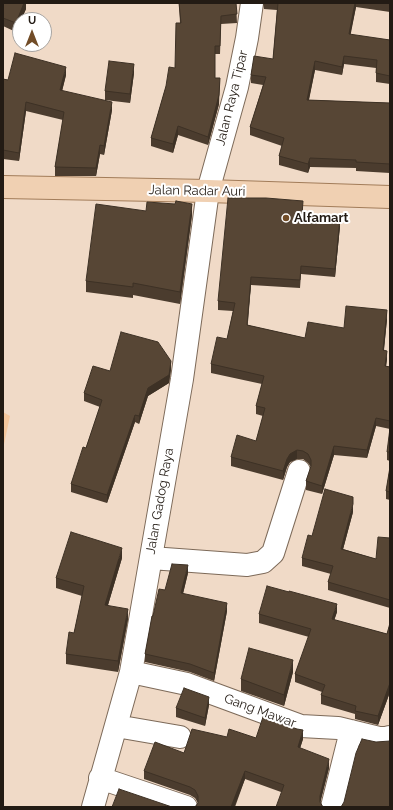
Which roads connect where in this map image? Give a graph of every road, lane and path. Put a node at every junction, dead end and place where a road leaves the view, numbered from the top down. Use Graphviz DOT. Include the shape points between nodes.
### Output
graph roads {
  1 [pos="252,3"];
  2 [pos="3,188"];
  3 [pos="208,191"];
  4 [pos="390,197"];
  5 [pos="299,471"];
  6 [pos="151,558"];
  7 [pos="131,672"];
  8 [pos="116,726"];
  9 [pos="351,731"];
  10 [pos="180,737"];
  11 [pos="390,737"];
  12 [pos="100,778"];
  13 [pos="93,807"];
  14 [pos="186,807"];
  15 [pos="332,807"];
  1 -- 3 [label="street, Jalan Raya Tipar" via="237,87"];
  2 -- 3 [label="main road, Jalan Radar Auri"];
  3 -- 4 [label="main road, Jalan Radar Auri"];
  3 -- 6 [label="street, Jalan Gadog Raya" via="182,379"];
  5 -- 6 [label="street" via="272,553 263,562 247,565"];
  6 -- 7 [label="street, Jalan Gadog Raya"];
  7 -- 8 [label="street, Jalan Gadog Raya"];
  7 -- 9 [label="street, Gang Mawar" via="187,684 301,726"];
  8 -- 10 [label="street"];
  8 -- 12 [label="street, Jalan Gadog Raya"];
  9 -- 11 [label="street, Gang Mawar" via="379,738"];
  9 -- 15 [label="street"];
  12 -- 13 [label="street, Jalan Gadog Raya"];
  12 -- 14 [label="street"];
}
